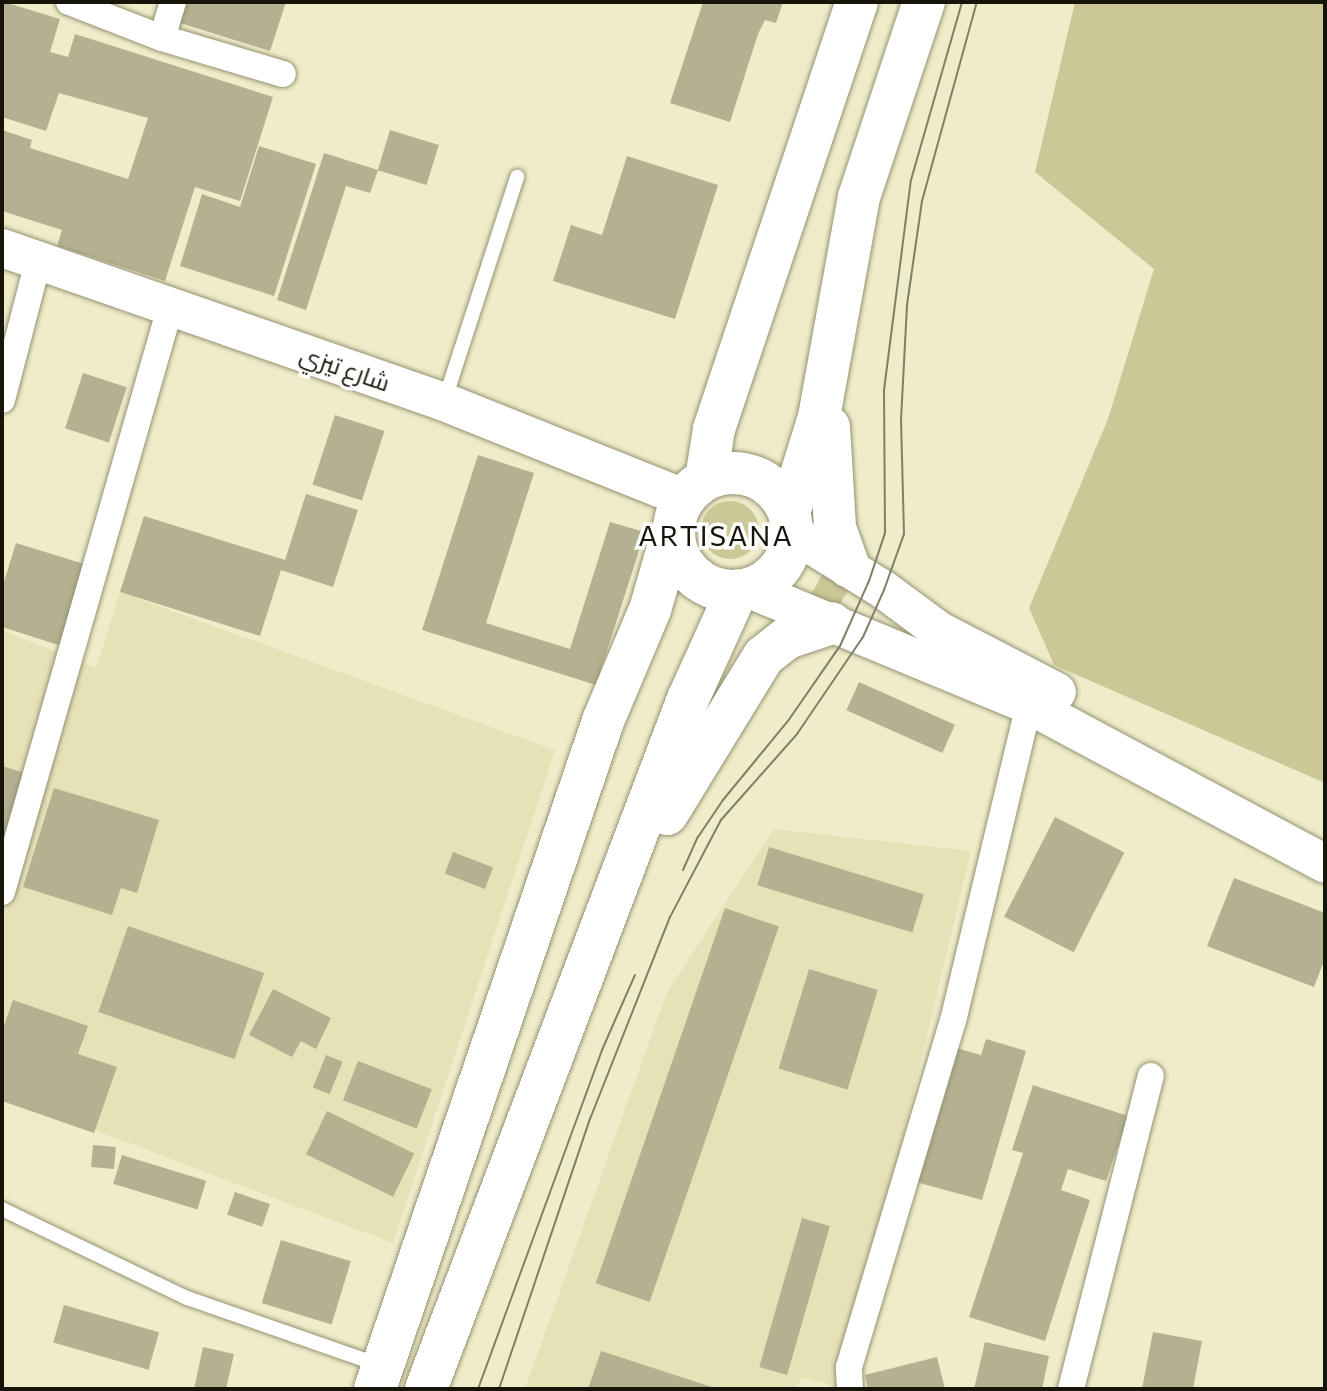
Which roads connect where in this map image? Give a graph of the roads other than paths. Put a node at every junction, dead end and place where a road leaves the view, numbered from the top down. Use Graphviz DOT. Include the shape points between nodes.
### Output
graph roads {
  1 [pos="69,2"];
  2 [pos="173,2"];
  3 [pos="857,2"];
  4 [pos="924,2"];
  5 [pos="162,38"];
  6 [pos="283,74"];
  7 [pos="517,177"];
  8 [pos="2,248"];
  9 [pos="38,262"];
  10 [pos="170,308"];
  11 [pos="827,378"];
  12 [pos="2,400"];
  13 [pos="444,402"];
  14 [pos="688,502"];
  15 [pos="791,523"];
  16 [pos="849,567"];
  17 [pos="743,590"];
  18 [pos="832,623"];
  19 [pos="1029,705"];
  20 [pos="1325,838"];
  21 [pos="1325,864"];
  22 [pos="2,892"];
  23 [pos="613,904"];
  24 [pos="1151,1076"];
  25 [pos="2,1209"];
  26 [pos="379,1378"];
  27 [pos="426,1389"];
  28 [pos="850,1389"];
  29 [pos="1071,1389"];
  1 -- 5 [label="street"];
  2 -- 5 [label="street"];
  3 -- 14 [label="main road"];
  4 -- 11 [label="main road" via="859,197"];
  5 -- 6 [label="street"];
  7 -- 13 [label="lane"];
  8 -- 9 [label="main road, شارع تيزي"];
  9 -- 10 [label="main road, شارع تيزي"];
  9 -- 12 [label="street"];
  10 -- 13 [label="main road, شارع تيزي"];
  10 -- 22 [label="street"];
  11 -- 15 [label="main road"];
  11 -- 16 [label="main road" via="832,506"];
  13 -- 14 [label="main road, شارع تيزي"];
  14 -- 15 [label="main road" via="739,473 770,486"];
  14 -- 17 [label="main road" via="677,552 691,574 711,587"];
  14 -- 26 [label="main road" via="603,721"];
  15 -- 16 [label="main road"];
  15 -- 17 [label="main road" via="784,562 763,583"];
  16 -- 20 [label="main road" via="938,630"];
  17 -- 18 [label="main road"];
  17 -- 23 [label="main road" via="688,699"];
  18 -- 19 [label="main road"];
  18 -- 23 [label="main road" via="787,638 764,656"];
  19 -- 21 [label="main road"];
  19 -- 28 [label="street" via="953,1021 849,1367"];
  23 -- 27 [label="main road"];
  24 -- 29 [label="street"];
  25 -- 26 [label="lane" via="187,1298"];
}
